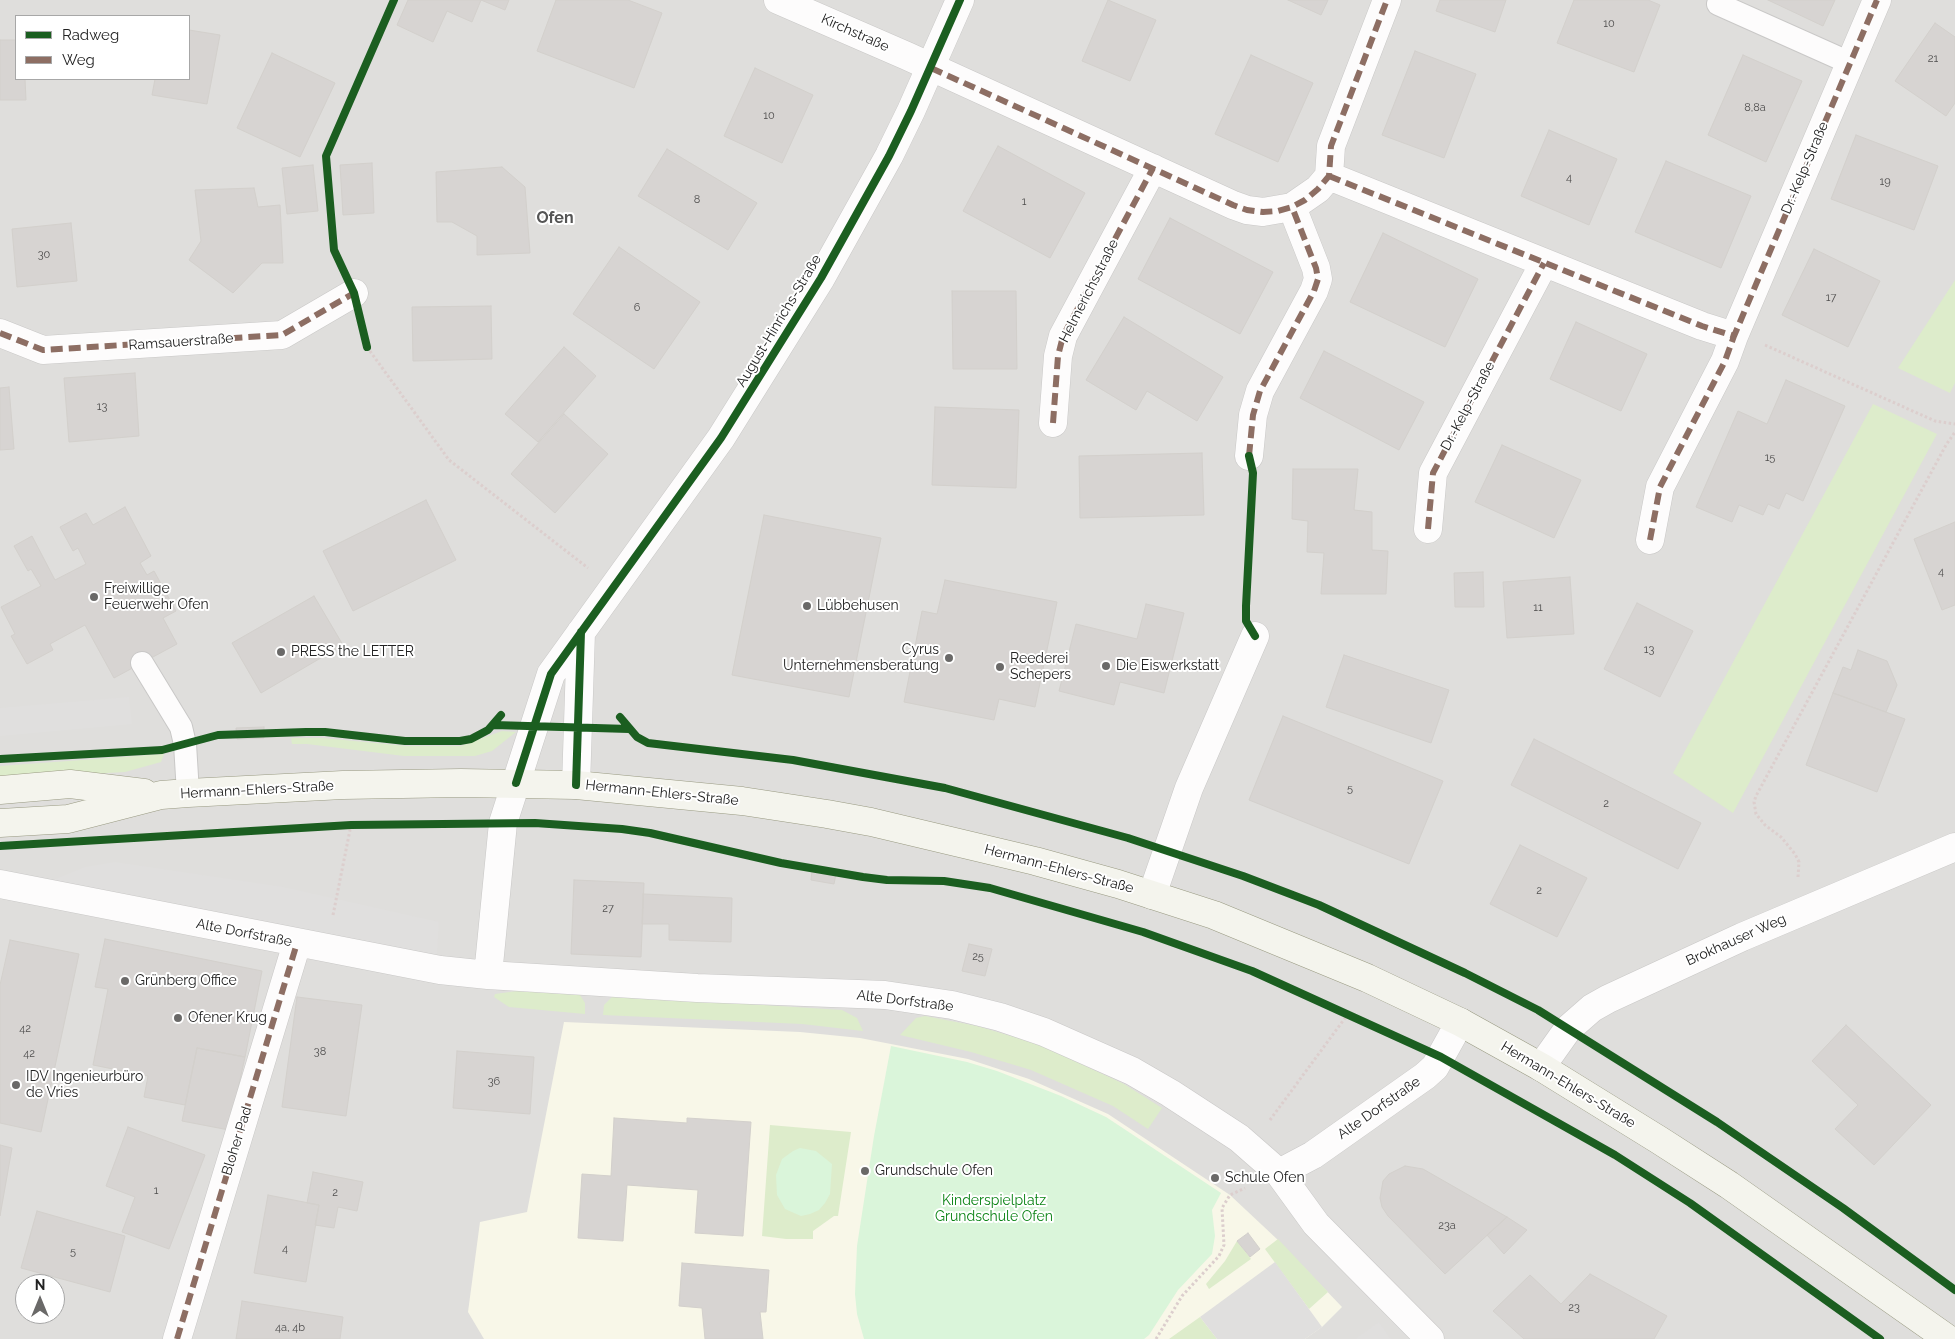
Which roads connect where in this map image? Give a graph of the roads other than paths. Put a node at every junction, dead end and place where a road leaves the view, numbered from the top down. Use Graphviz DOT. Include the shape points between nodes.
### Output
graph roads {
  1 [pos="778,0"];
  2 [pos="960,0"];
  3 [pos="1387,0"];
  4 [pos="1877,0"];
  5 [pos="1718,4"];
  6 [pos="1850,63"];
  7 [pos="930,68"];
  8 [pos="1154,168"];
  9 [pos="1329,176"];
  10 [pos="1292,207"];
  11 [pos="1544,263"];
  12 [pos="354,293"];
  13 [pos="0,333"];
  14 [pos="1734,336"];
  15 [pos="1053,423"];
  16 [pos="1249,456"];
  17 [pos="1428,529"];
  18 [pos="1650,540"];
  19 [pos="581,632"];
  20 [pos="1255,636"];
  21 [pos="142,663"];
  22 [pos="516,783"];
  23 [pos="576,785"];
  24 [pos="0,790"];
  25 [pos="188,793"];
  26 [pos="161,795"];
  27 [pos="0,823"];
  28 [pos="1955,847"];
  29 [pos="0,884"];
  30 [pos="1152,895"];
  31 [pos="298,943"];
  32 [pos="488,975"];
  33 [pos="1460,1022"];
  34 [pos="1542,1067"];
  35 [pos="1279,1173"];
  36 [pos="176,1339"];
  37 [pos="1430,1339"];
  38 [pos="1948,1339"];
  1 -- 7 [label="street, Kirchstraße"];
  2 -- 7 [label="street, August-Hinrichs-Straße"];
  3 -- 9 [label="street" via="1331,146"];
  4 -- 6 [label="street, Dr.-Kelp-Straße"];
  5 -- 6 [label="lane"];
  6 -- 14 [label="street, Dr.-Kelp-Straße"];
  7 -- 8 [label="street"];
  7 -- 19 [label="street, August-Hinrichs-Straße" via="857,216 768,365 686,488"];
  8 -- 10 [label="street" via="1247,210 1263,212"];
  8 -- 15 [label="street, Helmerichsstraße" via="1063,336 1058,356"];
  9 -- 10 [label="street" via="1318,189"];
  9 -- 11 [label="street"];
  10 -- 16 [label="street" via="1318,279 1260,392 1253,415"];
  11 -- 14 [label="street"];
  11 -- 17 [label="street, Dr.-Kelp-Straße" via="1433,473"];
  12 -- 13 [label="street, Ramsauerstraße" via="282,335 43,350"];
  14 -- 18 [label="street, Dr.-Kelp-Straße" via="1725,361 1660,487"];
  19 -- 22 [label="street, August-Hinrichs-Straße" via="551,674"];
  19 -- 23 [label="street"];
  20 -- 30 [label="street, Hermann-Ehlers-Straße" via="1189,788"];
  21 -- 25 [label="lane" via="181,728 186,744"];
  22 -- 23 [label="street, Hermann-Ehlers-Straße"];
  22 -- 25 [label="street, Hermann-Ehlers-Straße" via="343,785"];
  22 -- 32 [label="street" via="503,823"];
  23 -- 30 [label="street, Hermann-Ehlers-Straße" via="742,801 871,822 1035,861"];
  24 -- 26 [label="street, Hermann-Ehlers-Straße" via="70,784"];
  25 -- 26 [label="street, Hermann-Ehlers-Straße"];
  26 -- 27 [label="street, Hermann-Ehlers-Straße" via="68,819"];
  28 -- 34 [label="street, Brokhauser Weg" via="1608,998 1568,1029"];
  29 -- 31 [label="street, Alte Dorfstraße"];
  30 -- 33 [label="street, Hermann-Ehlers-Straße" via="1214,914 1291,945"];
  31 -- 32 [label="street, Alte Dorfstraße" via="440,970"];
  31 -- 36 [label="street, Bloher Pad"];
  32 -- 35 [label="street, Alte Dorfstraße" via="885,996 952,1005 1000,1017 1044,1032 1170,1093 1239,1138"];
  33 -- 34 [label="street, Hermann-Ehlers-Straße"];
  33 -- 35 [label="street, Alte Dorfstraße" via="1435,1067 1425,1076 1313,1155"];
  34 -- 38 [label="street, Hermann-Ehlers-Straße" via="1729,1185"];
  35 -- 37 [label="street, Alte Dorfstraße" via="1316,1224"];
}
